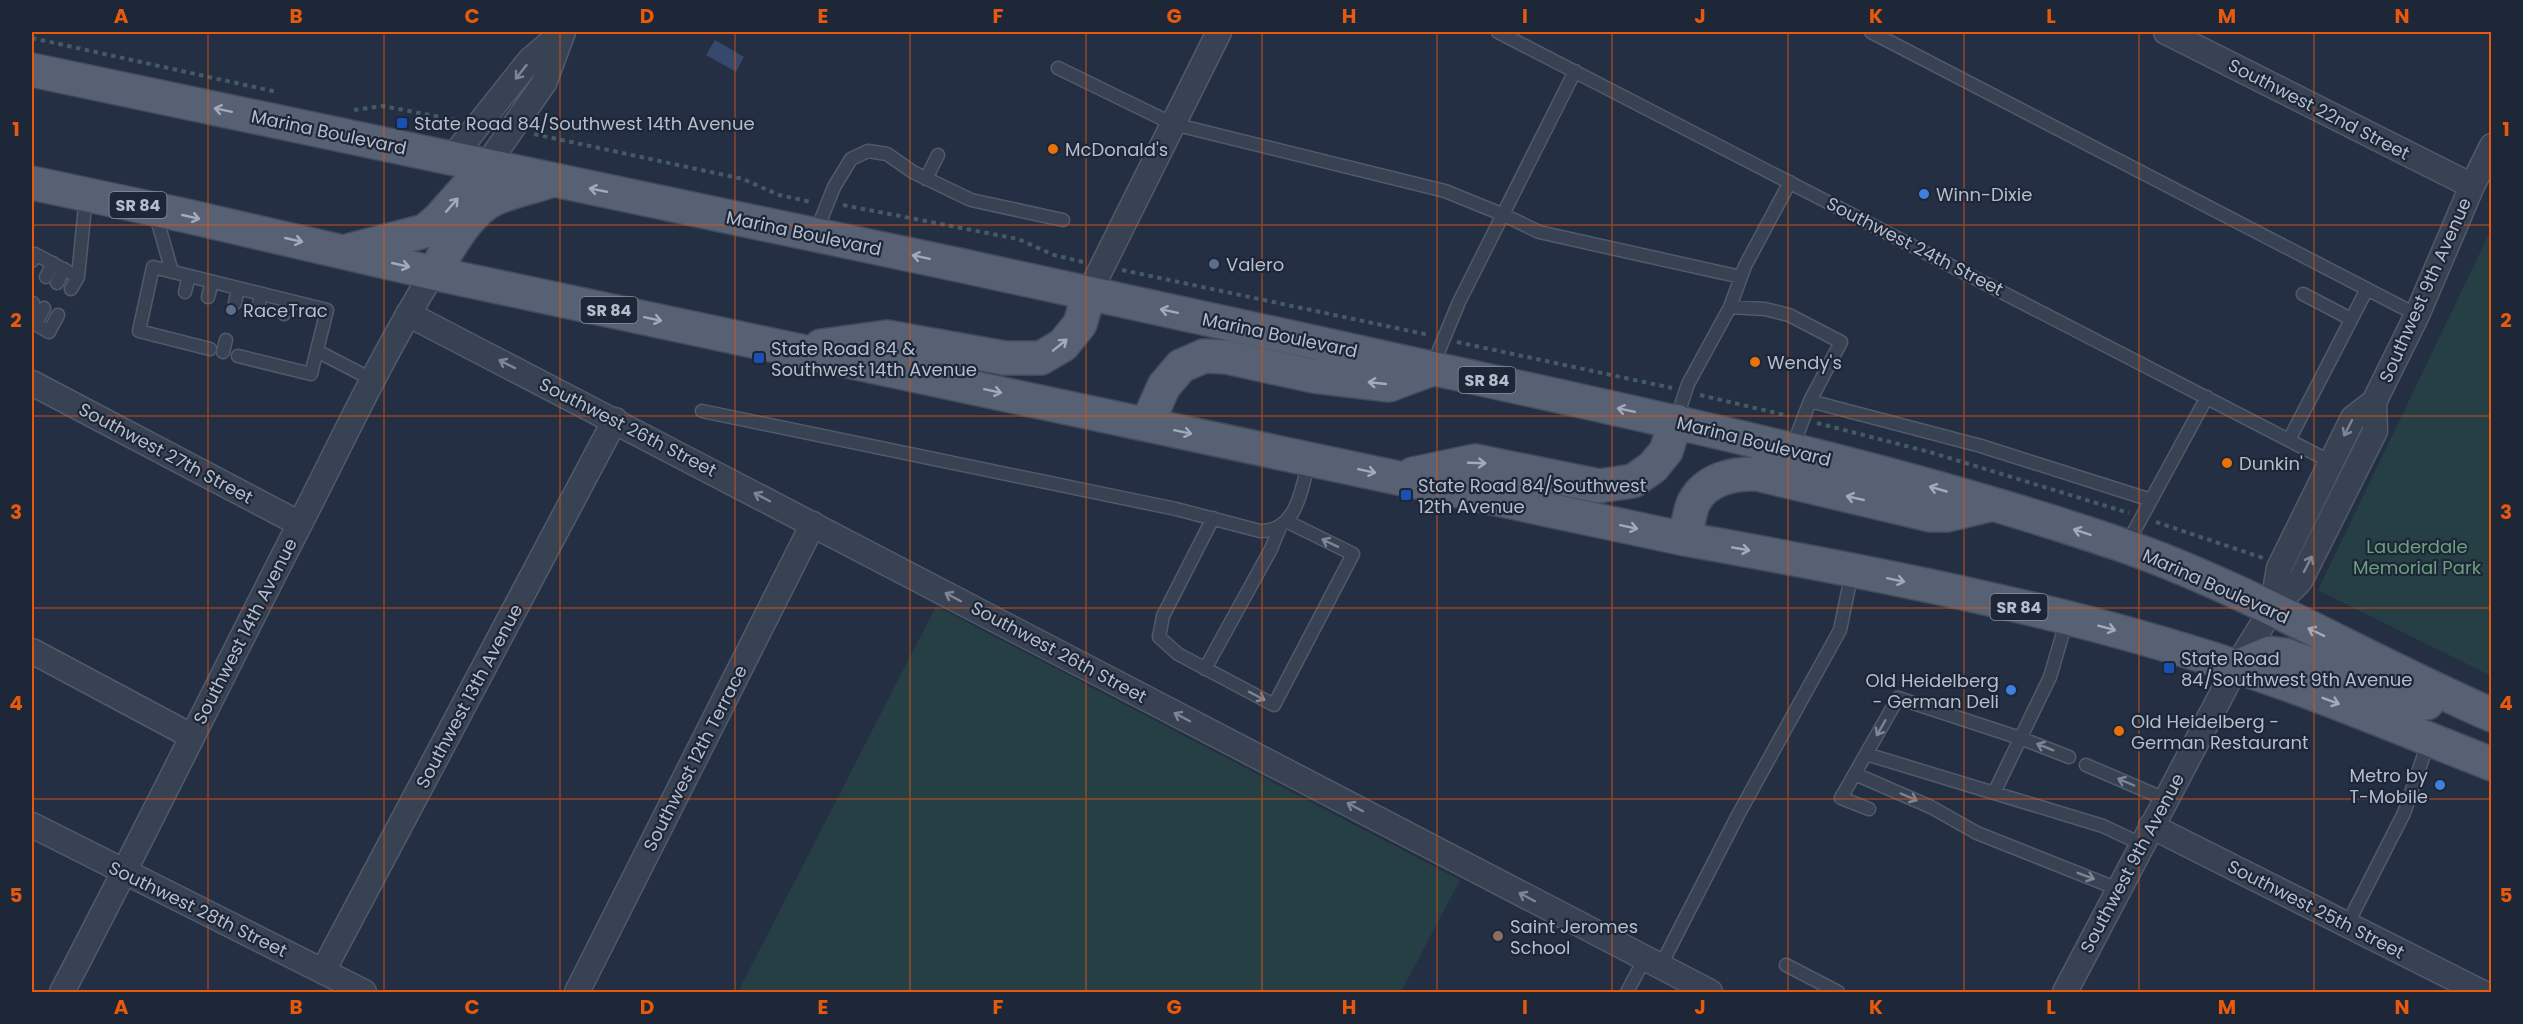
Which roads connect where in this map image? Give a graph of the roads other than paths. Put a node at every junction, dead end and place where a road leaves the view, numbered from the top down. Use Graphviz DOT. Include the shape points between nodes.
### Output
graph roads {
  1 [pos="563,32"];
  2 [pos="1219,32"];
  3 [pos="1498,32"];
  4 [pos="1871,32"];
  5 [pos="2166,32"];
  6 [pos="1058,68"];
  7 [pos="32,70"];
  8 [pos="1575,71"];
  9 [pos="1173,124"];
  10 [pos="2492,146"];
  11 [pos="938,155"];
  12 [pos="452,158"];
  13 [pos="486,166"];
  14 [pos="926,178"];
  15 [pos="551,180"];
  16 [pos="1790,182"];
  17 [pos="32,183"];
  18 [pos="2472,186"];
  19 [pos="86,195"];
  20 [pos="153,209"];
  21 [pos="1504,215"];
  22 [pos="1063,220"];
  23 [pos="814,236"];
  24 [pos="344,252"];
  25 [pos="32,261"];
  26 [pos="59,266"];
  27 [pos="172,272"];
  28 [pos="433,273"];
  29 [pos="189,276"];
  30 [pos="78,277"];
  31 [pos="1741,277"];
  32 [pos="52,280"];
  33 [pos="212,282"];
  34 [pos="238,288"];
  35 [pos="2367,289"];
  36 [pos="71,290"];
  37 [pos="185,292"];
  38 [pos="1089,293"];
  39 [pos="261,294"];
  40 [pos="2302,294"];
  41 [pos="208,297"];
  42 [pos="287,300"];
  43 [pos="235,303"];
  44 [pos="36,306"];
  45 [pos="1730,307"];
  46 [pos="258,308"];
  47 [pos="284,314"];
  48 [pos="408,314"];
  49 [pos="58,315"];
  50 [pos="2417,315"];
  51 [pos="2351,320"];
  52 [pos="33,323"];
  53 [pos="210,348"];
  54 [pos="798,350"];
  55 [pos="317,351"];
  56 [pos="244,354"];
  57 [pos="1432,369"];
  58 [pos="373,380"];
  59 [pos="32,383"];
  60 [pos="2207,397"];
  61 [pos="1810,401"];
  62 [pos="2374,402"];
  63 [pos="702,411"];
  64 [pos="615,420"];
  65 [pos="1676,421"];
  66 [pos="1147,424"];
  67 [pos="2289,440"];
  68 [pos="1792,450"];
  69 [pos="1310,459"];
  70 [pos="2331,462"];
  71 [pos="1399,477"];
  72 [pos="2151,500"];
  73 [pos="1994,504"];
  74 [pos="1213,518"];
  75 [pos="300,524"];
  76 [pos="813,524"];
  77 [pos="1283,524"];
  78 [pos="1685,539"];
  79 [pos="2126,546"];
  80 [pos="1852,571"];
  81 [pos="2272,609"];
  82 [pos="2067,617"];
  83 [pos="32,651"];
  84 [pos="2236,667"];
  85 [pos="1205,669"];
  86 [pos="2478,709"];
  87 [pos="191,736"];
  88 [pos="2020,738"];
  89 [pos="2430,740"];
  90 [pos="1866,754"];
  91 [pos="2068,757"];
  92 [pos="2492,764"];
  93 [pos="2086,765"];
  94 [pos="1855,774"];
  95 [pos="1994,793"];
  96 [pos="2165,799"];
  97 [pos="1869,809"];
  98 [pos="32,825"];
  99 [pos="2146,835"];
  100 [pos="125,873"];
  101 [pos="2118,889"];
  102 [pos="2347,925"];
  103 [pos="1652,963"];
  104 [pos="1786,965"];
  105 [pos="323,971"];
  106 [pos="62,993"];
  107 [pos="364,993"];
  108 [pos="577,993"];
  109 [pos="1627,993"];
  110 [pos="1710,993"];
  111 [pos="1838,993"];
  112 [pos="2065,993"];
  113 [pos="2481,993"];
  1 -- 12 [label="street, one-way" via="530,60"];
  1 -- 13 [label="street" via="544,83"];
  2 -- 9 [label="street"];
  3 -- 8 [label="lane, Southwest 24th Street"];
  4 -- 35 [label="lane"];
  5 -- 18 [label="street, Southwest 22nd Street"];
  6 -- 9 [label="lane"];
  12 -- 7 [label="main road, Marina Boulevard / SR 84, one-way"];
  8 -- 16 [label="lane, Southwest 24th Street"];
  8 -- 21 [label="lane"];
  9 -- 21 [label="lane" via="1387,175 1445,191"];
  9 -- 38 [label="street"];
  10 -- 18 [label="street, Southwest 9th Avenue"];
  11 -- 14 [label="lane"];
  12 -- 13 [label="main road, Marina Boulevard / SR 84"];
  13 -- 15 [label="main road, Marina Boulevard / SR 84"];
  24 -- 13 [label="main road, one-way" via="425,231"];
  14 -- 22 [label="lane" via="971,200"];
  14 -- 23 [label="lane" via="887,154 868,151 851,159 834,187"];
  23 -- 15 [label="main road, Marina Boulevard / SR 84, one-way"];
  15 -- 28 [label="main road" via="494,199 480,209"];
  16 -- 31 [label="lane"];
  16 -- 60 [label="lane, Southwest 24th Street"];
  17 -- 19 [label="main road, SR 84"];
  18 -- 50 [label="street, Southwest 9th Avenue"];
  19 -- 20 [label="main road, SR 84"];
  19 -- 30 [label="lane"];
  20 -- 24 [label="main road, SR 84, one-way"];
  20 -- 27 [label="lane"];
  21 -- 31 [label="lane" via="1539,232"];
  21 -- 57 [label="lane" via="1459,302"];
  38 -- 23 [label="main road, Marina Boulevard / SR 84, one-way"];
  24 -- 28 [label="main road, SR 84, one-way"];
  25 -- 26 [label="lane" via="35,254"];
  26 -- 30 [label="lane"];
  26 -- 32 [label="lane"];
  27 -- 29 [label="lane"];
  27 -- 53 [label="lane" via="153,267 139,331 198,340"];
  28 -- 48 [label="street, Southwest 14th Avenue"];
  28 -- 54 [label="main road, SR 84, one-way"];
  29 -- 33 [label="lane"];
  29 -- 37 [label="lane"];
  30 -- 36 [label="lane"];
  31 -- 45 [label="lane"];
  33 -- 34 [label="lane"];
  33 -- 41 [label="lane"];
  34 -- 39 [label="lane"];
  34 -- 43 [label="lane"];
  35 -- 50 [label="lane"];
  35 -- 51 [label="lane"];
  54 -- 38 [label="main road, one-way" via="887,337 1005,358 1041,358 1063,345 1080,324"];
  57 -- 38 [label="main road, Marina Boulevard / SR 84, one-way"];
  39 -- 42 [label="lane"];
  39 -- 46 [label="lane"];
  40 -- 51 [label="lane"];
  42 -- 47 [label="lane"];
  42 -- 55 [label="lane" via="327,310"];
  44 -- 52 [label="lane"];
  45 -- 61 [label="lane" via="1790,315 1841,342"];
  45 -- 65 [label="lane" via="1688,384"];
  48 -- 58 [label="street, Southwest 14th Avenue"];
  64 -- 48 [label="street, Southwest 26th Street, one-way"];
  49 -- 52 [label="lane" via="49,332"];
  50 -- 62 [label="street, Southwest 9th Avenue"];
  51 -- 67 [label="lane"];
  54 -- 66 [label="main road, SR 84, one-way"];
  55 -- 56 [label="lane" via="311,374 274,358"];
  55 -- 58 [label="lane"];
  65 -- 57 [label="main road, Marina Boulevard / SR 84, one-way"];
  57 -- 66 [label="main road, one-way" via="1389,385 1204,356 1180,366 1164,386"];
  58 -- 75 [label="street, Southwest 14th Avenue"];
  59 -- 75 [label="street, Southwest 27th Street"];
  60 -- 67 [label="lane, Southwest 24th Street"];
  60 -- 72 [label="lane"];
  61 -- 68 [label="lane"];
  61 -- 72 [label="lane" via="1982,446"];
  62 -- 70 [label="street, Southwest 9th Avenue, one-way" via="2353,418"];
  81 -- 62 [label="street, Southwest 9th Avenue, one-way" via="2300,581 2375,431"];
  63 -- 74 [label="lane"];
  76 -- 64 [label="street, Southwest 26th Street, one-way"];
  64 -- 105 [label="street, Southwest 13th Avenue"];
  65 -- 68 [label="main road, Marina Boulevard / SR 84"];
  71 -- 65 [label="main road, one-way" via="1475,461 1599,486 1633,481 1653,468 1666,452"];
  66 -- 69 [label="main road, SR 84, one-way"];
  67 -- 70 [label="lane, Southwest 24th Street"];
  73 -- 68 [label="main road, Marina Boulevard / SR 84, one-way"];
  69 -- 71 [label="main road, SR 84, one-way"];
  69 -- 77 [label="lane" via="1296,508"];
  70 -- 81 [label="street, Southwest 9th Avenue" via="2279,568"];
  71 -- 78 [label="main road, SR 84, one-way"];
  72 -- 79 [label="lane"];
  73 -- 78 [label="main road, one-way" via="1930,515 1745,474 1722,479 1700,494 1691,509"];
  79 -- 73 [label="main road, Marina Boulevard / SR 84, one-way"];
  74 -- 77 [label="lane" via="1260,531"];
  74 -- 85 [label="lane" via="1163,616 1158,637"];
  75 -- 87 [label="street, Southwest 14th Avenue"];
  103 -- 76 [label="street, Southwest 26th Street, one-way"];
  76 -- 108 [label="street, Southwest 12th Terrace"];
  77 -- 85 [label="lane"];
  85 -- 77 [label="lane, one-way" via="1274,705 1353,554"];
  78 -- 80 [label="main road, SR 84, one-way"];
  79 -- 81 [label="main road, Marina Boulevard / SR 84"];
  80 -- 82 [label="main road, SR 84, one-way"];
  80 -- 103 [label="lane" via="1840,630"];
  81 -- 84 [label="street, Southwest 9th Avenue"];
  86 -- 81 [label="main road, Marina Boulevard / SR 84, one-way"];
  82 -- 84 [label="main road, SR 84, one-way"];
  82 -- 88 [label="lane" via="2050,677"];
  83 -- 87 [label="street"];
  84 -- 86 [label="main road" via="2270,653 2285,655 2413,702"];
  84 -- 89 [label="main road, SR 84, one-way"];
  84 -- 96 [label="street, Southwest 9th Avenue"];
  87 -- 100 [label="street, Southwest 14th Avenue"];
  88 -- 90 [label="lane, one-way" via="1898,698"];
  91 -- 88 [label="lane, one-way"];
  88 -- 95 [label="lane"];
  89 -- 92 [label="main road, SR 84"];
  89 -- 102 [label="lane" via="2404,813"];
  90 -- 94 [label="lane"];
  90 -- 95 [label="lane"];
  96 -- 93 [label="lane, one-way"];
  94 -- 97 [label="lane" via="1841,798"];
  94 -- 101 [label="lane, one-way" via="1931,807 1977,833"];
  95 -- 99 [label="lane"];
  96 -- 99 [label="street, Southwest 9th Avenue"];
  98 -- 100 [label="street, Southwest 28th Street"];
  99 -- 101 [label="street, Southwest 9th Avenue"];
  99 -- 102 [label="street, Southwest 25th Street"];
  100 -- 105 [label="street, Southwest 28th Street"];
  100 -- 106 [label="street, Southwest 14th Avenue"];
  101 -- 112 [label="street, Southwest 9th Avenue"];
  102 -- 113 [label="street, Southwest 25th Street"];
  103 -- 109 [label="lane"];
  103 -- 110 [label="street, Southwest 26th Street"];
  104 -- 111 [label="lane"];
  105 -- 107 [label="street, Southwest 28th Street"];
}
